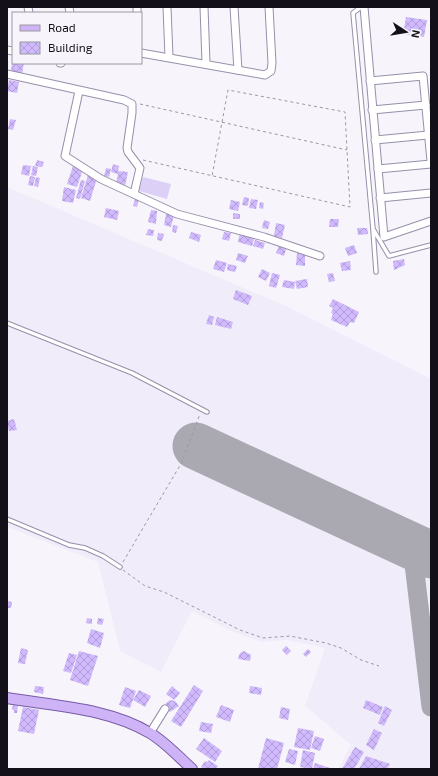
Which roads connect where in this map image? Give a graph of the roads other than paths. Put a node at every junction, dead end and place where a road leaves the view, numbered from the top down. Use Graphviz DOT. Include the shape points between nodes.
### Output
graph roads {
  1 [pos="167,7"];
  2 [pos="204,7"];
  3 [pos="234,7"];
  4 [pos="269,7"];
  5 [pos="362,7"];
  6 [pos="142,53"];
  7 [pos="169,57"];
  8 [pos="206,63"];
  9 [pos="238,70"];
  10 [pos="7,74"];
  11 [pos="370,81"];
  12 [pos="79,91"];
  13 [pos="426,105"];
  14 [pos="372,110"];
  15 [pos="428,135"];
  16 [pos="375,140"];
  17 [pos="431,162"];
  18 [pos="378,169"];
  19 [pos="431,193"];
  20 [pos="134,194"];
  21 [pos="380,198"];
  22 [pos="431,221"];
  23 [pos="373,229"];
  24 [pos="431,245"];
  25 [pos="320,256"];
  26 [pos="376,272"];
  27 [pos="7,323"];
  28 [pos="207,412"];
  29 [pos="7,519"];
  30 [pos="120,567"];
  31 [pos="7,698"];
  32 [pos="166,709"];
  33 [pos="150,733"];
  34 [pos="192,769"];
  1 -- 7 [label="street"];
  2 -- 8 [label="street"];
  3 -- 9 [label="street"];
  4 -- 9 [label="street" via="272,71 265,75"];
  5 -- 11 [label="street"];
  5 -- 23 [label="lane" via="353,13"];
  6 -- 7 [label="street"];
  7 -- 8 [label="street"];
  8 -- 9 [label="street"];
  10 -- 12 [label="street"];
  11 -- 13 [label="street" via="423,76"];
  11 -- 14 [label="street"];
  12 -- 20 [label="street" via="65,156 100,179"];
  12 -- 20 [label="street" via="132,104 127,148 140,168"];
  13 -- 14 [label="street"];
  13 -- 15 [label="street"];
  14 -- 16 [label="street"];
  15 -- 16 [label="street"];
  15 -- 17 [label="street"];
  16 -- 18 [label="street"];
  17 -- 18 [label="street"];
  18 -- 21 [label="street"];
  19 -- 21 [label="street"];
  20 -- 25 [label="street" via="177,214 264,237"];
  21 -- 22 [label="street" via="384,237"];
  23 -- 24 [label="lane" via="389,256"];
  23 -- 26 [label="lane"];
  27 -- 28 [label="lane" via="132,374"];
  29 -- 30 [label="lane" via="69,545 85,548"];
  31 -- 33 [label="main road" via="84,710 120,719"];
  32 -- 33 [label="street"];
  33 -- 34 [label="main road"];
}
